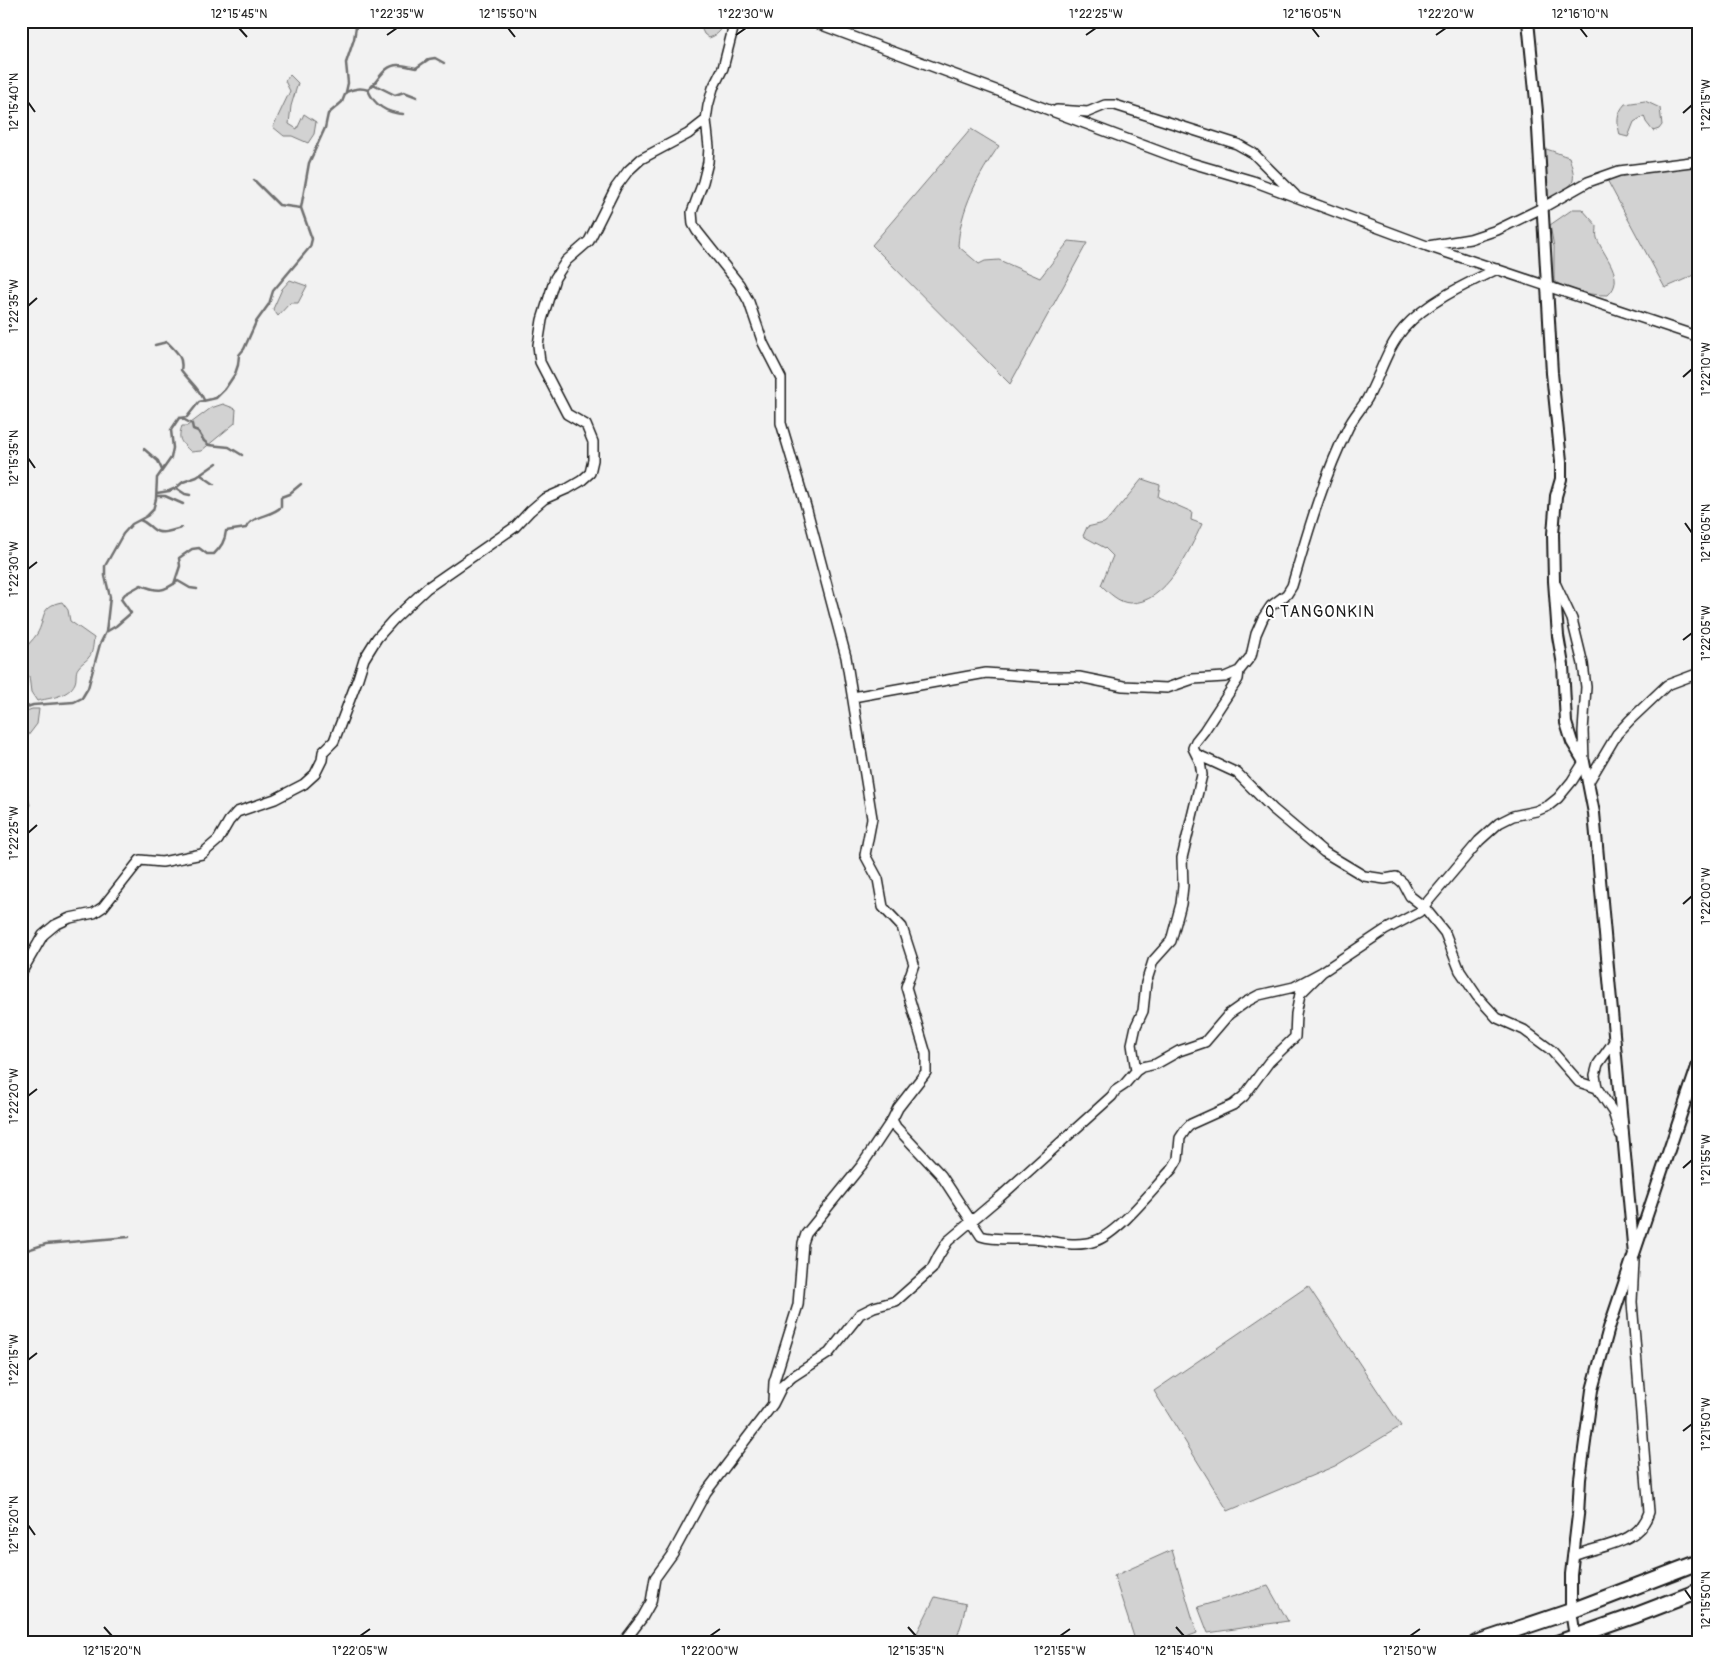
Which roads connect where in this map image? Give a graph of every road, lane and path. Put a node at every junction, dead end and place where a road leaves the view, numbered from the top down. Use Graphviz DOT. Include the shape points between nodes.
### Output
graph roads {
  1 [pos="735,21"];
  2 [pos="811,21"];
  3 [pos="1528,21"];
  4 [pos="1049,110"];
  5 [pos="706,120"];
  6 [pos="1699,161"];
  7 [pos="1297,197"];
  8 [pos="1542,208"];
  9 [pos="1427,246"];
  10 [pos="1497,269"];
  11 [pos="1548,287"];
  12 [pos="1699,337"];
  13 [pos="1554,581"];
  14 [pos="1239,671"];
  15 [pos="1699,673"];
  16 [pos="853,697"];
  17 [pos="1196,754"];
  18 [pos="1584,762"];
  19 [pos="1588,784"];
  20 [pos="1424,907"];
  21 [pos="1322,972"];
  22 [pos="21,973"];
  23 [pos="1615,1040"];
  24 [pos="1699,1061"];
  25 [pos="1136,1071"];
  26 [pos="1597,1088"];
  27 [pos="892,1120"];
  28 [pos="1624,1146"];
  29 [pos="972,1222"];
  30 [pos="1634,1255"];
  31 [pos="773,1404"];
  32 [pos="1573,1556"];
  33 [pos="1699,1562"];
  34 [pos="1699,1591"];
  35 [pos="1571,1611"];
  36 [pos="1575,1640"];
  37 [pos="624,1643"];
  38 [pos="1476,1643"];
  39 [pos="1557,1643"];
  1 -- 5 [label="street"];
  2 -- 4 [label="street"];
  3 -- 8 [label="street"];
  4 -- 7 [label="street" via="1188,162"];
  4 -- 7 [label="street" via="1088,112 1105,105 1115,105 1238,144 1253,153"];
  5 -- 16 [label="street" via="708,162 692,212 693,224 739,284 781,378 781,423 839,629"];
  5 -- 22 [label="street" via="688,134 641,159 628,171 616,187 589,241 566,262 555,278 542,320 538,346 540,362 567,414 586,426 593,442 590,473 544,500 515,527 427,588 393,620 364,659 334,741 324,752 315,774 304,784 237,812 218,840 202,854 162,862 140,860 102,907 94,913 55,925 43,935"];
  6 -- 8 [label="street" via="1619,171 1588,182"];
  7 -- 9 [label="street"];
  8 -- 9 [label="street" via="1470,239"];
  8 -- 11 [label="street"];
  9 -- 10 [label="street"];
  10 -- 11 [label="street"];
  10 -- 14 [label="street" via="1452,291 1417,316 1395,340 1367,398 1348,426 1323,486 1292,586 1263,618 1251,656"];
  11 -- 12 [label="street"];
  11 -- 13 [label="street" via="1561,461 1553,534"];
  13 -- 18 [label="street" via="1566,723 1572,742"];
  13 -- 18 [label="street" via="1572,619 1583,664 1586,687"];
  14 -- 16 [label="street" via="1225,677 1193,679 1167,688 1122,686 1079,677 986,673"];
  14 -- 17 [label="street" via="1238,679 1196,741 1193,748"];
  15 -- 19 [label="street" via="1667,685 1630,720 1617,734"];
  16 -- 27 [label="street" via="872,818 865,855 878,879 883,907 902,927 914,964 906,987 926,1054 926,1072"];
  17 -- 20 [label="street" via="1237,773 1324,852 1364,876 1396,877 1410,896"];
  17 -- 25 [label="street" via="1202,775 1182,858 1181,904 1171,941 1153,961 1146,983 1143,1011 1132,1044"];
  18 -- 19 [label="street"];
  18 -- 20 [label="street" via="1572,781 1548,806 1499,823 1479,841"];
  19 -- 23 [label="street" via="1594,813"];
  20 -- 21 [label="street"];
  20 -- 26 [label="street" via="1444,933 1460,970 1477,996 1497,1018 1524,1030 1551,1050 1578,1082"];
  21 -- 25 [label="street" via="1294,987 1259,995 1229,1014 1205,1042"];
  21 -- 29 [label="street" via="1300,994 1295,1037 1269,1062 1244,1096 1186,1129 1180,1138 1178,1159 1172,1168 1113,1232 1094,1242 1069,1244 989,1238 981,1236"];
  23 -- 26 [label="street" via="1598,1064 1595,1075"];
  23 -- 28 [label="street"];
  24 -- 30 [label="street"];
  25 -- 29 [label="street" via="1085,1123"];
  26 -- 28 [label="street" via="1613,1112"];
  27 -- 29 [label="street" via="941,1175"];
  27 -- 31 [label="street" via="862,1165 806,1234 798,1305 774,1382"];
  28 -- 30 [label="street"];
  29 -- 31 [label="street" via="948,1241 932,1269 896,1301 860,1314 829,1353 782,1386"];
  30 -- 32 [label="street" via="1592,1390"];
  30 -- 32 [label="street" via="1632,1302 1649,1512 1646,1520 1622,1542"];
  31 -- 37 [label="street" via="706,1492 673,1553 655,1578 651,1602"];
  32 -- 35 [label="street"];
  33 -- 35 [label="highway"];
  34 -- 36 [label="highway"];
  35 -- 36 [label="street"];
  35 -- 38 [label="highway"];
  36 -- 39 [label="highway"];
}
